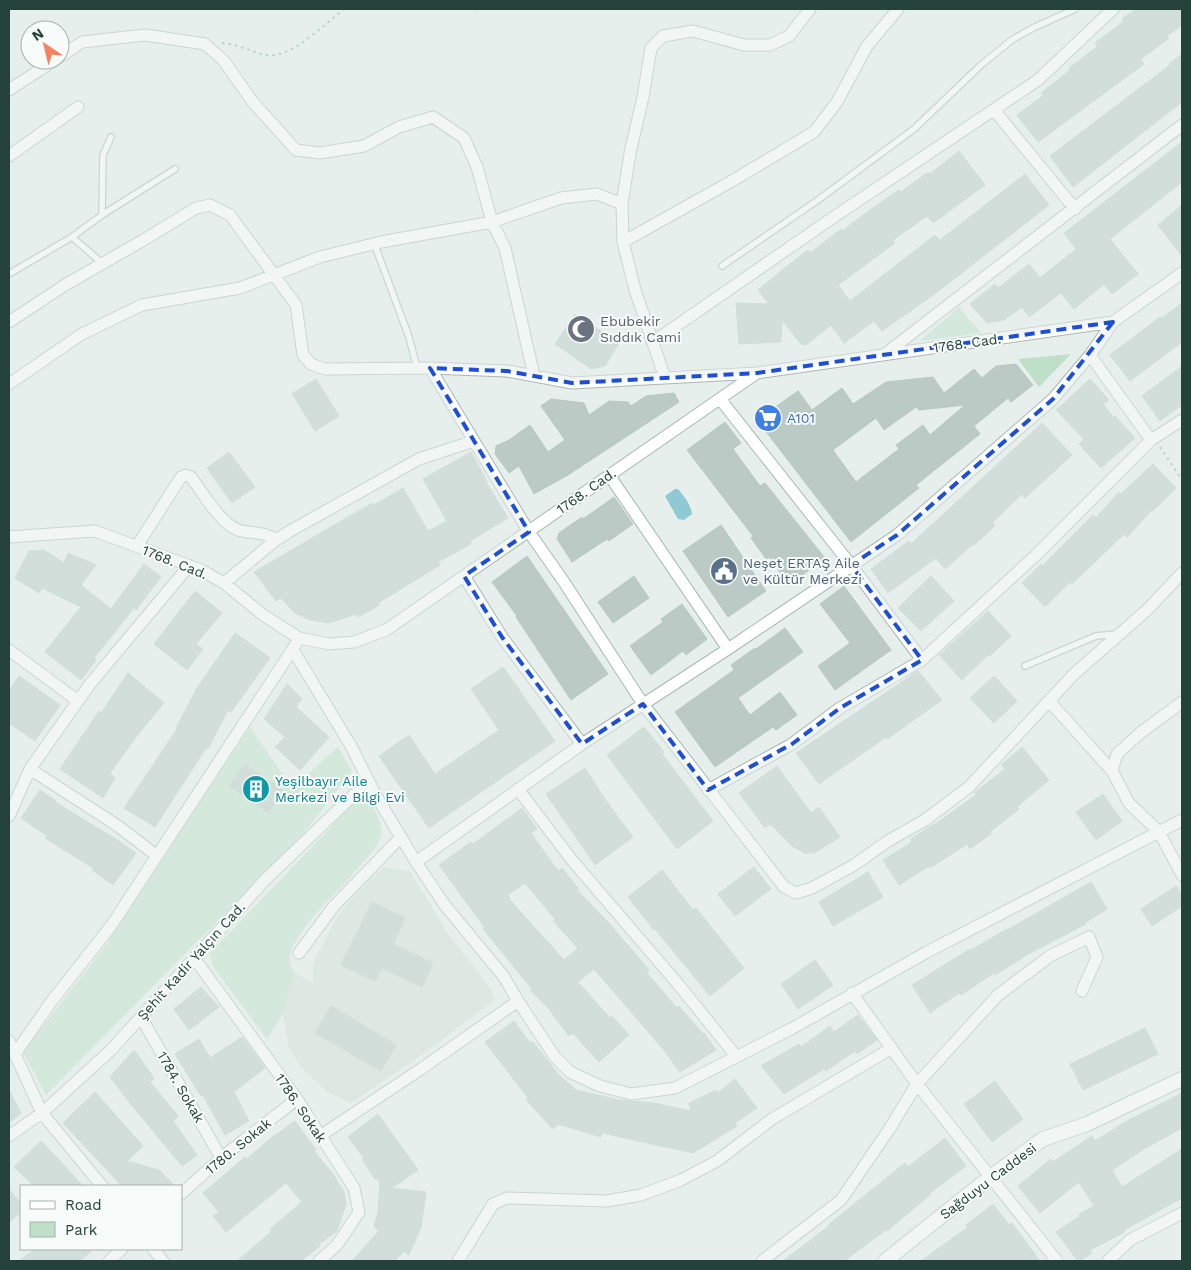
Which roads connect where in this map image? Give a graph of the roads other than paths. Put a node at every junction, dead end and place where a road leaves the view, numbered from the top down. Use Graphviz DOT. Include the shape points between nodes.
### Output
graph roads {
  1 [pos="810,9"];
  2 [pos="898,9"];
  3 [pos="1075,9"];
  4 [pos="1107,12"];
  5 [pos="70,50"];
  6 [pos="40,70"];
  7 [pos="9,90"];
  8 [pos="78,107"];
  9 [pos="994,110"];
  10 [pos="1182,125"];
  11 [pos="112,137"];
  12 [pos="9,156"];
  13 [pos="175,168"];
  14 [pos="622,204"];
  15 [pos="1075,209"];
  16 [pos="102,215"];
  17 [pos="492,222"];
  18 [pos="72,238"];
  19 [pos="623,242"];
  20 [pos="374,243"];
  21 [pos="102,262"];
  22 [pos="722,266"];
  23 [pos="1182,273"];
  24 [pos="9,274"];
  25 [pos="274,274"];
  26 [pos="9,322"];
  27 [pos="1113,322"];
  28 [pos="653,342"];
  29 [pos="884,355"];
  30 [pos="1090,355"];
  31 [pos="417,368"];
  32 [pos="430,368"];
  33 [pos="758,373"];
  34 [pos="534,376"];
  35 [pos="666,378"];
  36 [pos="9,384"];
  37 [pos="720,399"];
  38 [pos="1182,420"];
  39 [pos="1152,440"];
  40 [pos="474,441"];
  41 [pos="610,475"];
  42 [pos="529,532"];
  43 [pos="9,537"];
  44 [pos="276,540"];
  45 [pos="137,546"];
  46 [pos="851,565"];
  47 [pos="189,566"];
  48 [pos="1182,573"];
  49 [pos="464,576"];
  50 [pos="224,583"];
  51 [pos="1121,633"];
  52 [pos="299,638"];
  53 [pos="728,649"];
  54 [pos="9,650"];
  55 [pos="293,650"];
  56 [pos="922,660"];
  57 [pos="1025,666"];
  58 [pos="78,701"];
  59 [pos="1049,701"];
  60 [pos="1182,702"];
  61 [pos="642,704"];
  62 [pos="582,744"];
  63 [pos="30,769"];
  64 [pos="1112,771"];
  65 [pos="368,781"];
  66 [pos="518,790"];
  67 [pos="708,790"];
  68 [pos="9,816"];
  69 [pos="1182,820"];
  70 [pos="1159,832"];
  71 [pos="401,837"];
  72 [pos="157,856"];
  73 [pos="416,862"];
  74 [pos="1182,875"];
  75 [pos="299,953"];
  76 [pos="194,958"];
  77 [pos="1082,991"];
  78 [pos="852,993"];
  79 [pos="518,1002"];
  80 [pos="141,1017"];
  81 [pos="9,1041"];
  82 [pos="892,1048"];
  83 [pos="15,1054"];
  84 [pos="736,1056"];
  85 [pos="1182,1079"];
  86 [pos="917,1084"];
  87 [pos="297,1099"];
  88 [pos="42,1113"];
  89 [pos="9,1136"];
  90 [pos="320,1136"];
  91 [pos="221,1158"];
  92 [pos="989,1178"];
  93 [pos="101,1185"];
  94 [pos="182,1193"];
  95 [pos="1182,1213"];
  96 [pos="121,1250"];
  97 [pos="154,1250"];
  98 [pos="321,1260"];
  99 [pos="109,1261"];
  100 [pos="163,1261"];
  101 [pos="458,1261"];
  102 [pos="762,1261"];
  103 [pos="885,1261"];
  104 [pos="1057,1261"];
  105 [pos="1108,1261"];
  1 -- 14 [label="street" via="789,36 770,45 744,45 693,31 663,36 651,48"];
  2 -- 19 [label="street" via="866,46 837,102 814,132"];
  3 -- 22 [label="lane" via="1013,39 914,129"];
  4 -- 9 [label="street" via="1038,80"];
  5 -- 17 [label="street" via="82,42 144,35 205,44 224,60 252,101 296,150 320,153 364,146 399,127 433,117 464,138 477,167"];
  6 -- 7 [label="street"];
  8 -- 12 [label="street"];
  9 -- 15 [label="street"];
  9 -- 28 [label="street"];
  10 -- 15 [label="street"];
  11 -- 16 [label="lane" via="103,155"];
  13 -- 16 [label="lane"];
  14 -- 17 [label="street" via="597,194 561,198"];
  14 -- 19 [label="street"];
  15 -- 29 [label="street"];
  16 -- 18 [label="lane"];
  17 -- 20 [label="street"];
  17 -- 34 [label="street" via="505,248"];
  18 -- 21 [label="lane"];
  18 -- 24 [label="lane"];
  19 -- 28 [label="street"];
  20 -- 25 [label="street" via="320,257"];
  20 -- 31 [label="lane"];
  21 -- 25 [label="street" via="196,208 210,205 230,215"];
  21 -- 26 [label="street"];
  23 -- 27 [label="street, 1768. Cad."];
  25 -- 31 [label="street" via="296,305 303,355 311,364 334,369"];
  25 -- 36 [label="street" via="240,288 142,305 82,334"];
  27 -- 29 [label="street, 1768. Cad."];
  27 -- 30 [label="street"];
  28 -- 35 [label="street"];
  29 -- 33 [label="street, 1768. Cad."];
  30 -- 39 [label="street"];
  30 -- 46 [label="street" via="1053,399 897,535"];
  31 -- 32 [label="street"];
  32 -- 34 [label="street" via="507,371"];
  32 -- 40 [label="street"];
  33 -- 35 [label="street"];
  33 -- 37 [label="street, 1768. Cad."];
  34 -- 35 [label="street" via="572,383"];
  37 -- 41 [label="street, 1768. Cad."];
  37 -- 46 [label="street"];
  38 -- 39 [label="street"];
  39 -- 56 [label="street" via="1035,556"];
  40 -- 42 [label="street"];
  40 -- 44 [label="street" via="418,459"];
  41 -- 42 [label="street, 1768. Cad."];
  41 -- 53 [label="street"];
  42 -- 49 [label="street, 1768. Cad."];
  42 -- 61 [label="street"];
  43 -- 45 [label="street, 1768. Cad." via="95,531"];
  44 -- 45 [label="street" via="270,535 237,529 186,475 181,477"];
  44 -- 50 [label="street"];
  45 -- 47 [label="street, 1768. Cad."];
  46 -- 53 [label="street"];
  46 -- 56 [label="street"];
  47 -- 50 [label="street, 1768. Cad."];
  47 -- 58 [label="street"];
  48 -- 51 [label="street"];
  49 -- 52 [label="street, 1768. Cad." via="386,630 354,642 329,644"];
  49 -- 62 [label="street" via="502,637"];
  50 -- 52 [label="street, 1768. Cad." via="263,615"];
  51 -- 57 [label="lane" via="1096,636"];
  51 -- 59 [label="street"];
  52 -- 55 [label="street"];
  53 -- 61 [label="street"];
  54 -- 58 [label="street"];
  55 -- 65 [label="street" via="351,746"];
  55 -- 72 [label="street"];
  56 -- 67 [label="street" via="840,708 792,744"];
  58 -- 63 [label="street"];
  59 -- 64 [label="street"];
  59 -- 67 [label="street" via="969,787 925,820 888,840 854,865 796,893 784,887"];
  60 -- 64 [label="street" via="1117,754"];
  61 -- 62 [label="street"];
  61 -- 67 [label="street"];
  62 -- 66 [label="street"];
  63 -- 68 [label="street"];
  63 -- 72 [label="street" via="118,826"];
  64 -- 70 [label="street" via="1129,803"];
  65 -- 71 [label="street"];
  65 -- 76 [label="street, Şehit Kadir Yalçın Cad." via="265,880"];
  66 -- 73 [label="street"];
  66 -- 84 [label="street" via="571,859"];
  69 -- 70 [label="street"];
  70 -- 74 [label="street"];
  70 -- 78 [label="street"];
  71 -- 73 [label="street"];
  71 -- 75 [label="street" via="334,906"];
  72 -- 83 [label="street" via="111,926"];
  73 -- 79 [label="street" via="444,904 504,977"];
  76 -- 80 [label="street, Şehit Kadir Yalçın Cad."];
  76 -- 87 [label="street, 1786. Sokak"];
  77 -- 86 [label="street" via="1097,957 1089,937 1050,956 998,995"];
  78 -- 82 [label="street"];
  78 -- 84 [label="street" via="791,1029"];
  79 -- 84 [label="street" via="555,1057 570,1072 600,1086 632,1094 675,1088"];
  79 -- 90 [label="street"];
  80 -- 88 [label="street, Şehit Kadir Yalçın Cad." via="111,1050"];
  80 -- 91 [label="street, 1784. Sokak"];
  81 -- 83 [label="street"];
  82 -- 86 [label="street"];
  82 -- 101 [label="street" via="772,1119 716,1161 641,1196 607,1201 507,1198 493,1204"];
  83 -- 88 [label="street"];
  85 -- 92 [label="street, Sağduyu Caddesi" via="1087,1124 1043,1139"];
  86 -- 92 [label="street"];
  86 -- 102 [label="street" via="840,1200"];
  87 -- 90 [label="street, 1786. Sokak"];
  87 -- 91 [label="street, 1780. Sokak"];
  88 -- 89 [label="street, Şehit Kadir Yalçın Cad."];
  88 -- 93 [label="street"];
  90 -- 98 [label="street, 1786. Sokak" via="354,1188 359,1212 337,1245"];
  91 -- 94 [label="street, 1780. Sokak"];
  92 -- 103 [label="street, Sağduyu Caddesi"];
  92 -- 104 [label="street"];
  95 -- 105 [label="street" via="1130,1240"];
  96 -- 99 [label="street"];
  97 -- 100 [label="street"];
}
